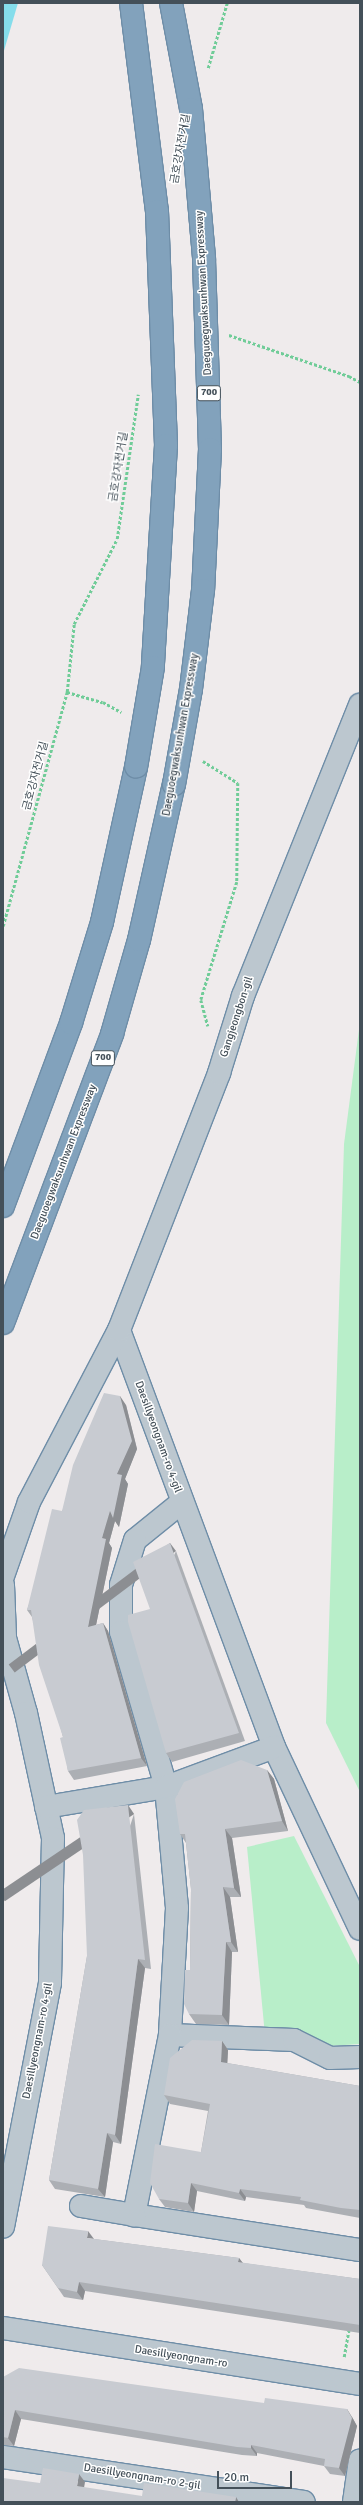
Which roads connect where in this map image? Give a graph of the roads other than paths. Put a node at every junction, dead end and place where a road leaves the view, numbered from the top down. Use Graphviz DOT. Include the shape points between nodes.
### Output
graph roads {
  1 [pos="130,3"];
  2 [pos="171,3"];
  3 [pos="360,705"];
  4 [pos="3,1206"];
  5 [pos="3,1323"];
  6 [pos="119,1330"];
  7 [pos="182,1502"];
  8 [pos="3,1576"];
  9 [pos="3,1585"];
  10 [pos="274,1747"];
  11 [pos="166,1787"];
  12 [pos="46,1807"];
  13 [pos="360,1929"];
  14 [pos="170,2035"];
  15 [pos="360,2057"];
  16 [pos="81,2206"];
  17 [pos="134,2215"];
  18 [pos="3,2226"];
  19 [pos="360,2250"];
  20 [pos="3,2328"];
  21 [pos="350,2383"];
  22 [pos="3,2456"];
  23 [pos="360,2460"];
  24 [pos="304,2502"];
  25 [pos="354,2502"];
  1 -- 4 [label="highway, bridge" via="157,211 166,445 153,667 136,767 102,922 71,1023"];
  2 -- 5 [label="highway, Daeguoegwaksunhwan Expressway / 700, bridge" via="190,109 204,259 210,449 203,590 191,689 174,784 139,940 112,1034"];
  3 -- 6 [label="street, Gangjeongbon-gil" via="243,996 219,1073"];
  6 -- 7 [label="street, Daesillyeongnam-ro 4-gil"];
  6 -- 8 [label="street" via="29,1502"];
  7 -- 10 [label="street"];
  7 -- 11 [label="street, Daesillyeongnam-ro 4-gil" via="135,1540 122,1585 121,1632"];
  9 -- 12 [label="street, Daesillyeongnam-ro 4-gil" via="5,1638 26,1713"];
  10 -- 11 [label="street"];
  10 -- 13 [label="street"];
  11 -- 12 [label="street"];
  11 -- 14 [label="street, Daesillyeongnam-ro 4-gil" via="177,1908"];
  12 -- 18 [label="street, Daesillyeongnam-ro 4-gil" via="53,1838 50,1983"];
  14 -- 15 [label="street" via="294,2040 330,2058"];
  14 -- 17 [label="street, Daesillyeongnam-ro 4-gil"];
  16 -- 17 [label="street"];
  17 -- 19 [label="street"];
  20 -- 21 [label="street, Daesillyeongnam-ro"];
  22 -- 24 [label="street, Daesillyeongnam-ro 2-gil"];
  23 -- 25 [label="street"];
}
